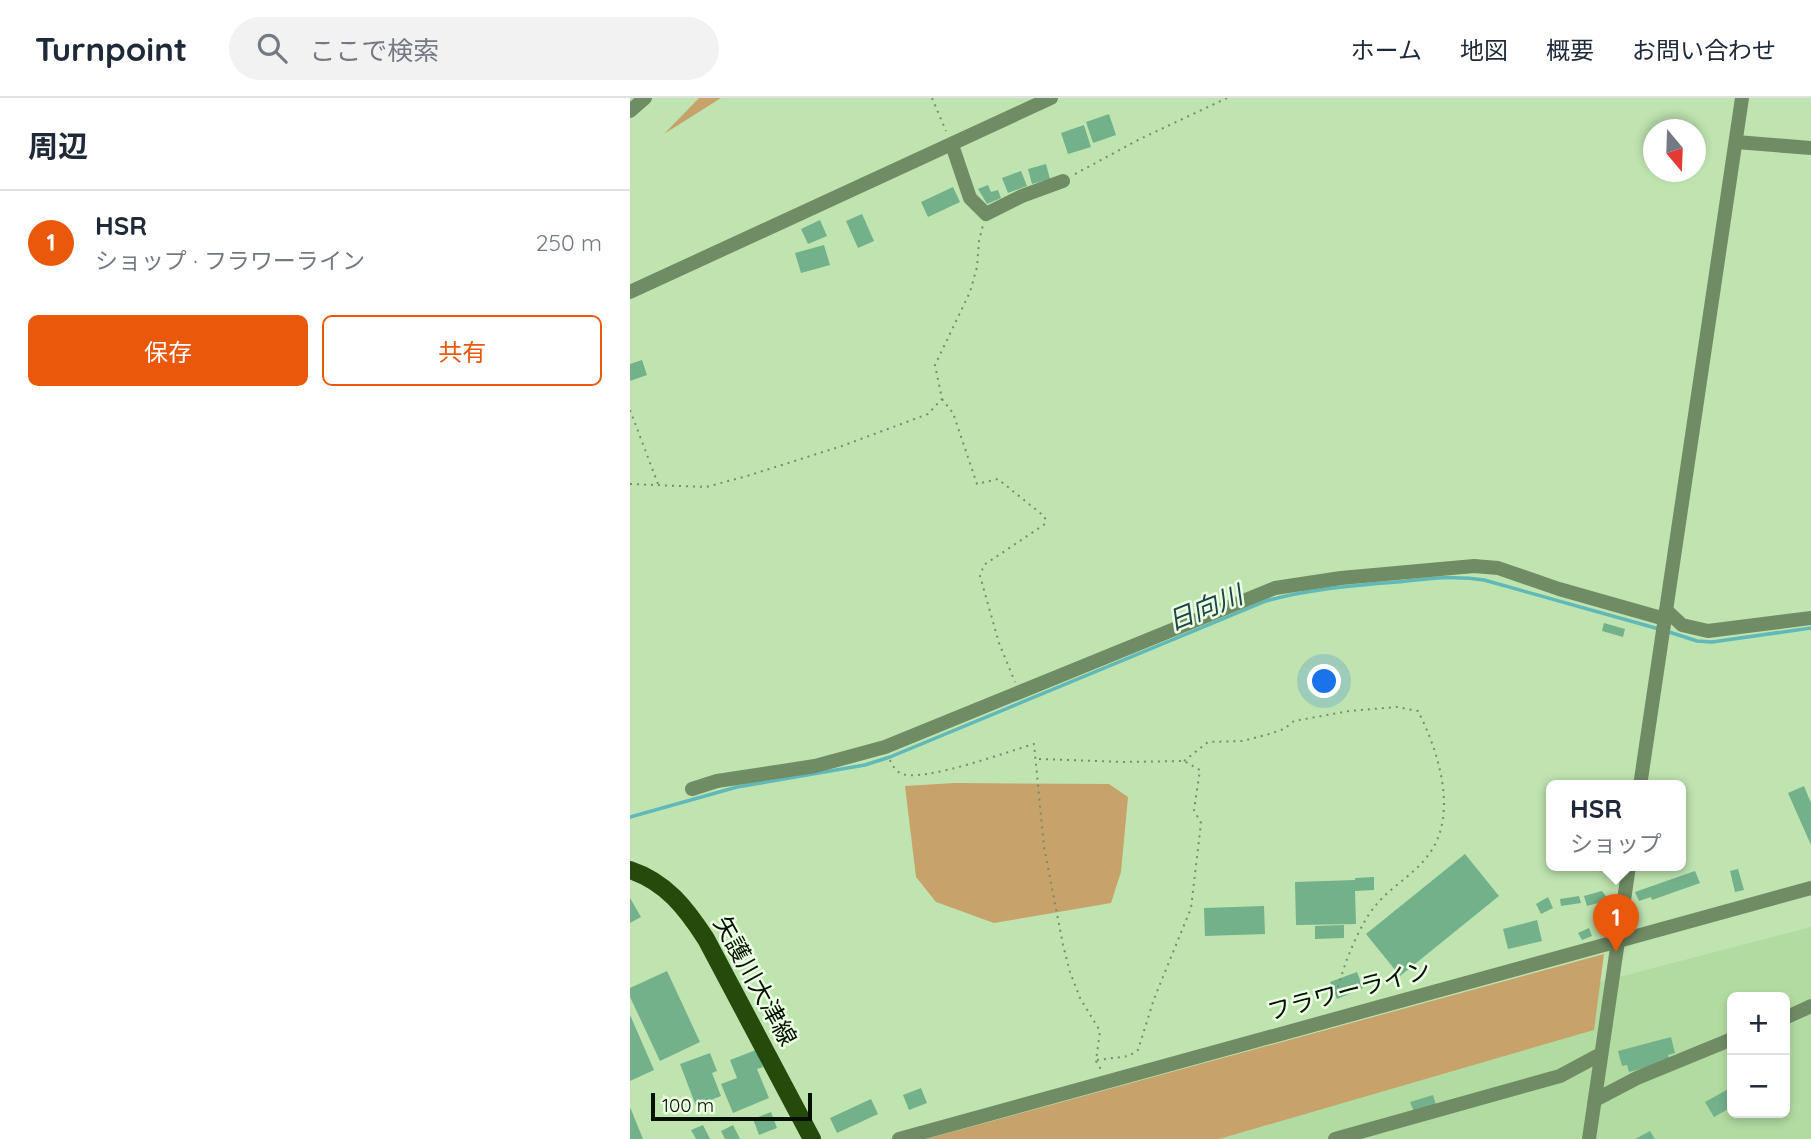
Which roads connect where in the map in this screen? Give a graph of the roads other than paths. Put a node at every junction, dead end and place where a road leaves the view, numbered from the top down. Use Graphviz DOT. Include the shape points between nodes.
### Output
graph roads {
  1 [pos="645,98"];
  2 [pos="1051,98"];
  3 [pos="1742,98"];
  4 [pos="630,111"];
  5 [pos="1736,142"];
  6 [pos="952,145"];
  7 [pos="1811,148"];
  8 [pos="1063,181"];
  9 [pos="630,292"];
  10 [pos="1665,614"];
  11 [pos="1811,618"];
  12 [pos="1641,780"];
  13 [pos="692,789"];
  14 [pos="630,870"];
  15 [pos="1628,871"];
  16 [pos="1811,888"];
  17 [pos="1618,941"];
  18 [pos="1811,1006"];
  19 [pos="1790,1016"];
  20 [pos="1727,1041"];
  21 [pos="1601,1054"];
  22 [pos="1595,1100"];
  23 [pos="811,1139"];
  24 [pos="899,1139"];
  25 [pos="1335,1139"];
  26 [pos="1589,1139"];
  1 -- 4 [label="street"];
  2 -- 6 [label="street"];
  3 -- 5 [label="street"];
  5 -- 7 [label="street"];
  5 -- 10 [label="street"];
  6 -- 8 [label="street" via="970,198 986,214"];
  6 -- 9 [label="street"];
  10 -- 11 [label="street" via="1682,625 1709,631"];
  10 -- 12 [label="street"];
  10 -- 13 [label="street" via="1559,589 1499,568 1474,566 1275,587 885,747 815,766"];
  14 -- 23 [label="main road, 矢護川大津線" via="665,889 694,920"];
  15 -- 17 [label="street"];
  16 -- 17 [label="street, フラワーライン"];
  17 -- 21 [label="street"];
  17 -- 24 [label="street, フラワーライン"];
  18 -- 19 [label="street"];
  20 -- 22 [label="street"];
  21 -- 22 [label="street"];
  21 -- 25 [label="street" via="1560,1076"];
  22 -- 26 [label="street"];
}
